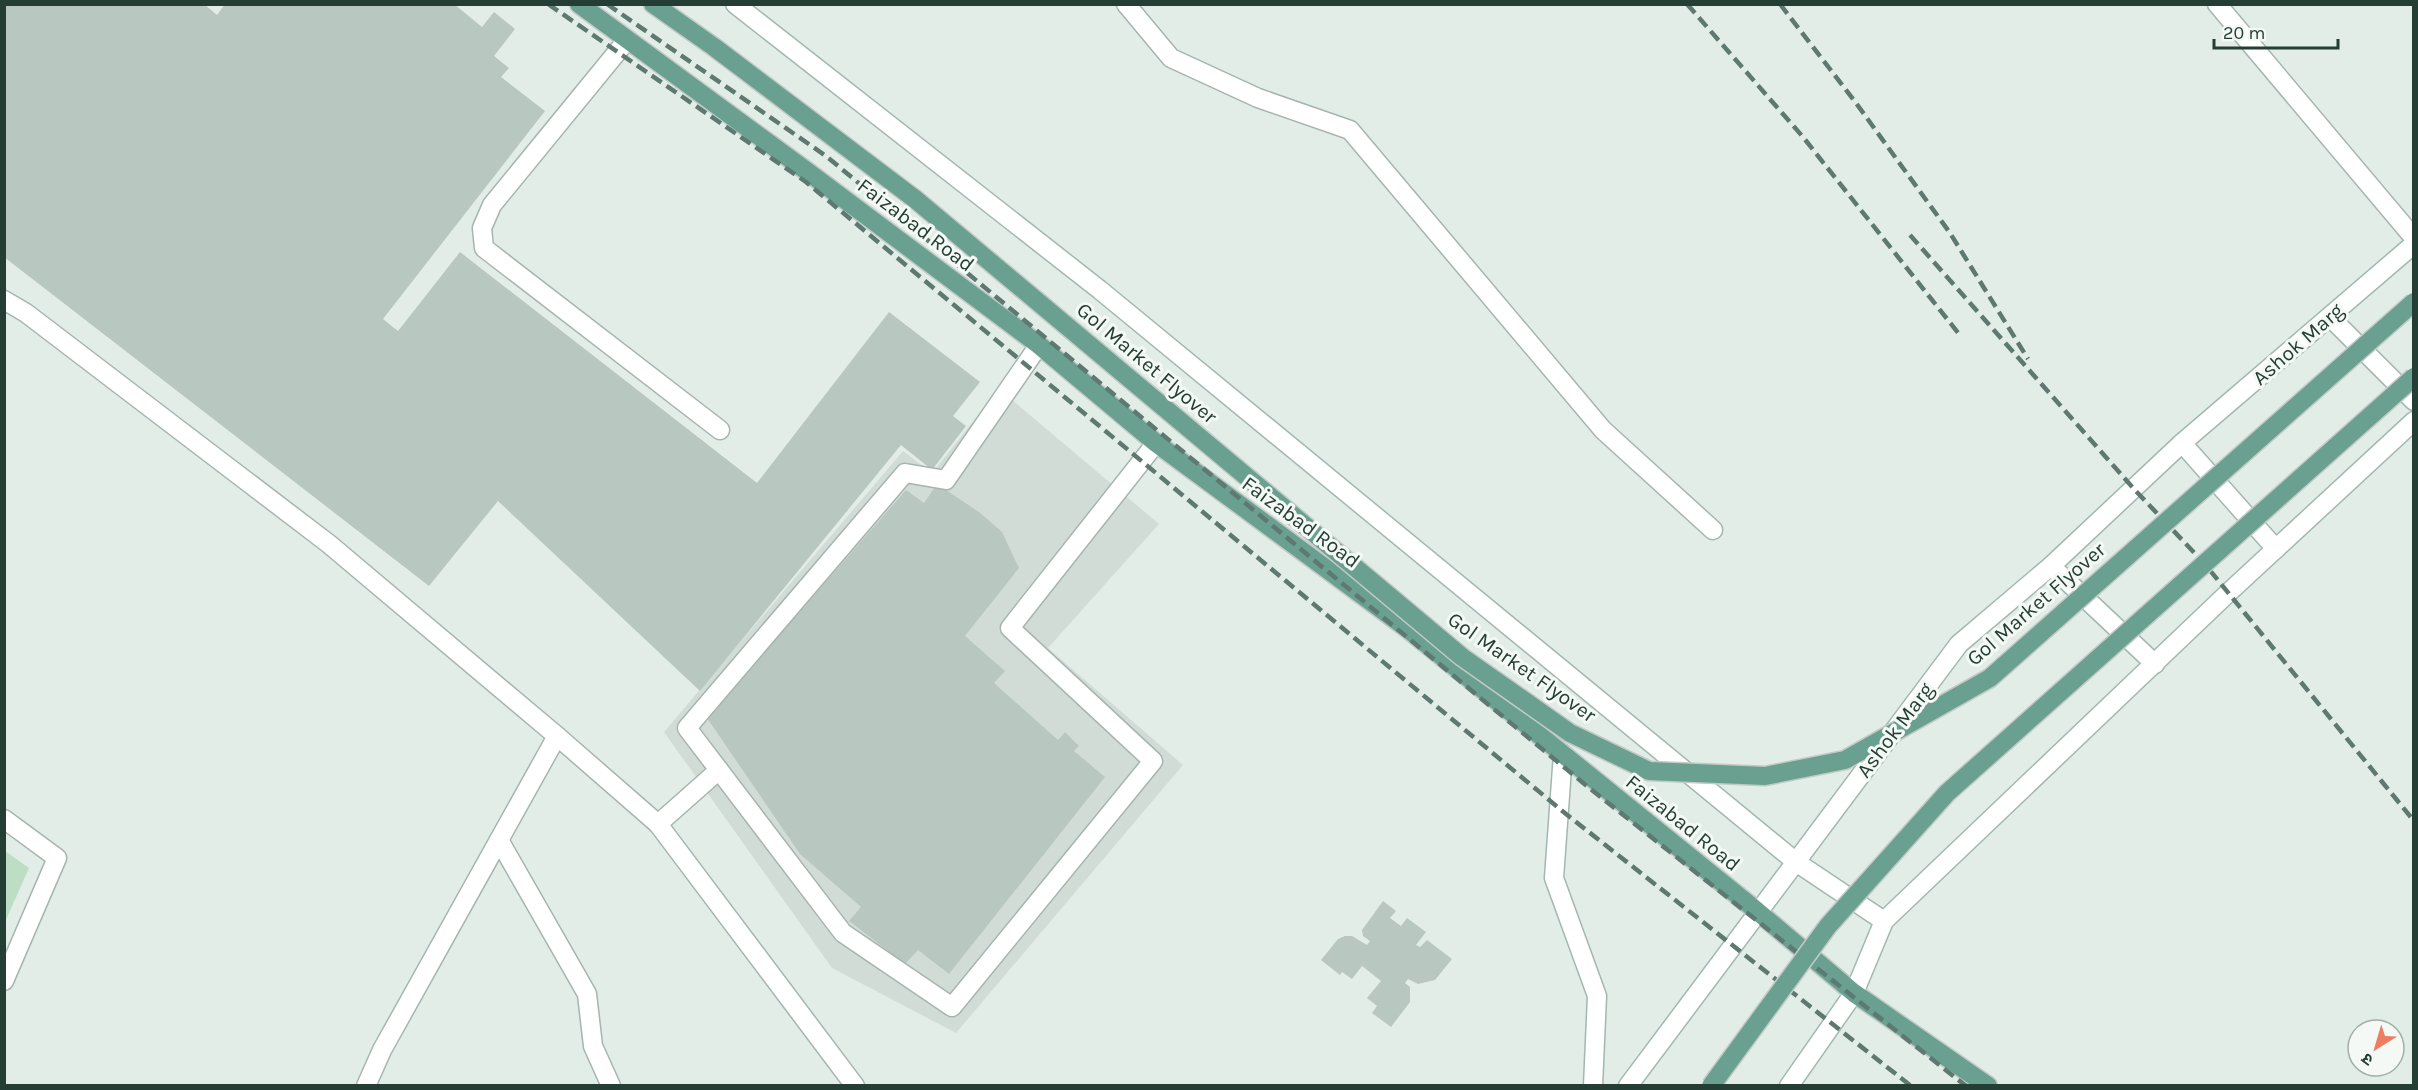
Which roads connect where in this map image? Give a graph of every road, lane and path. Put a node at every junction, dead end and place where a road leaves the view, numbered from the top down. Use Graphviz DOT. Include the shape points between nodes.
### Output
graph roads {
  1 [pos="579,4"];
  2 [pos="653,4"];
  3 [pos="735,4"];
  4 [pos="1126,4"];
  5 [pos="2217,4"];
  6 [pos="627,40"];
  7 [pos="2414,238"];
  8 [pos="2414,244"];
  9 [pos="4,300"];
  10 [pos="2414,302"];
  11 [pos="2330,317"];
  12 [pos="1039,345"];
  13 [pos="2414,377"];
  14 [pos="2414,401"];
  15 [pos="2414,421"];
  16 [pos="720,430"];
  17 [pos="1156,443"];
  18 [pos="2182,443"];
  19 [pos="1713,530"];
  20 [pos="2276,549"];
  21 [pos="2051,566"];
  22 [pos="2155,664"];
  23 [pos="557,735"];
  24 [pos="1563,754"];
  25 [pos="719,770"];
  26 [pos="4,819"];
  27 [pos="658,825"];
  28 [pos="499,840"];
  29 [pos="1796,862"];
  30 [pos="1757,911"];
  31 [pos="1884,921"];
  32 [pos="4,981"];
  33 [pos="1854,993"];
  34 [pos="366,1086"];
  35 [pos="611,1086"];
  36 [pos="855,1086"];
  37 [pos="1593,1086"];
  38 [pos="1628,1086"];
  39 [pos="1711,1086"];
  40 [pos="1789,1086"];
  41 [pos="1988,1086"];
  1 -- 6 [label="main road, Faizabad Road"];
  2 -- 10 [label="main road, Gol Market Flyover, bridge" via="915,199 1462,657 1570,733 1650,771 1765,776 1845,760 1990,678"];
  3 -- 29 [label="street, Faizabad Road" via="1100,290"];
  4 -- 19 [label="street" via="1171,58 1258,98 1350,130 1603,430"];
  5 -- 7 [label="street"];
  6 -- 12 [label="main road, Faizabad Road"];
  6 -- 16 [label="street" via="492,205 482,228 484,248"];
  8 -- 11 [label="street, Ashok Marg"];
  9 -- 23 [label="street" via="329,544"];
  11 -- 14 [label="street"];
  11 -- 18 [label="street, Ashok Marg"];
  12 -- 17 [label="main road, Faizabad Road"];
  12 -- 25 [label="street" via="946,480 905,472 687,728"];
  13 -- 39 [label="main road, bridge" via="1947,792 1828,926"];
  15 -- 20 [label="street"];
  17 -- 24 [label="main road, Faizabad Road" via="1408,629"];
  17 -- 25 [label="street" via="1010,628 1154,761 952,1007 843,933"];
  18 -- 20 [label="street"];
  18 -- 21 [label="street, Ashok Marg"];
  20 -- 22 [label="street"];
  21 -- 22 [label="street"];
  21 -- 29 [label="street, Ashok Marg" via="1959,644"];
  22 -- 31 [label="street"];
  23 -- 27 [label="street"];
  23 -- 28 [label="street"];
  24 -- 30 [label="main road, Faizabad Road"];
  24 -- 37 [label="street" via="1554,878 1597,996"];
  25 -- 27 [label="street"];
  26 -- 32 [label="street" via="57,858"];
  27 -- 36 [label="street"];
  28 -- 34 [label="street" via="382,1050"];
  28 -- 35 [label="street" via="587,994 593,1046"];
  29 -- 30 [label="street, Ashok Marg"];
  29 -- 31 [label="street, Faizabad Road"];
  30 -- 33 [label="main road, Faizabad Road"];
  30 -- 38 [label="street, Ashok Marg"];
  31 -- 33 [label="street"];
  33 -- 40 [label="street"];
  33 -- 41 [label="main road, Faizabad Road"];
}
